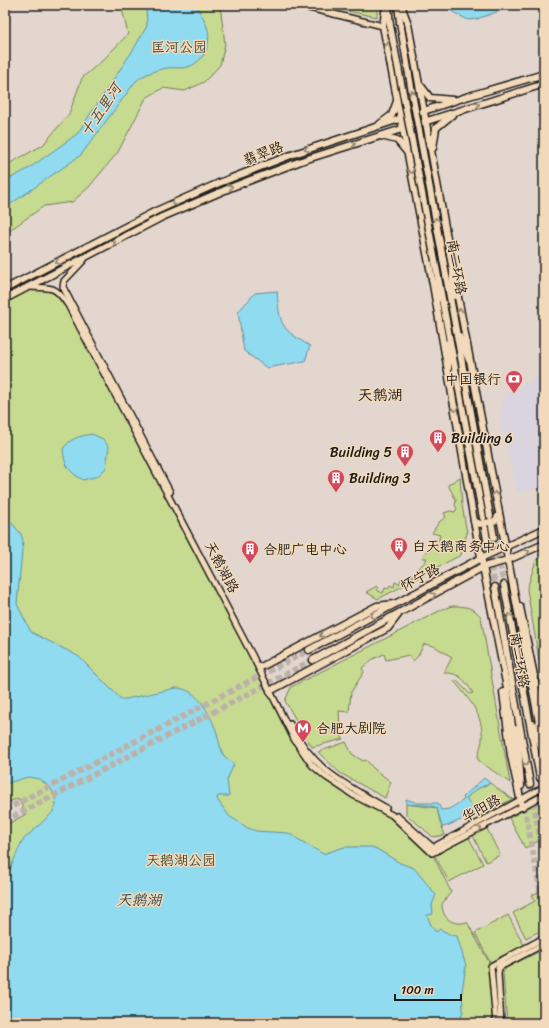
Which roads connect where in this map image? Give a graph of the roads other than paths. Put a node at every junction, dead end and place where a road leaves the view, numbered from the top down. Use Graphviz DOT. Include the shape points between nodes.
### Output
graph roads {
  1 [pos="297,5"];
  2 [pos="387,5"];
  3 [pos="400,5"];
  4 [pos="383,26"];
  5 [pos="544,74"];
  6 [pos="419,83"];
  7 [pos="544,84"];
  8 [pos="397,100"];
  9 [pos="457,100"];
  10 [pos="424,111"];
  11 [pos="456,112"];
  12 [pos="401,118"];
  13 [pos="426,121"];
  14 [pos="376,126"];
  15 [pos="403,128"];
  16 [pos="381,136"];
  17 [pos="408,154"];
  18 [pos="432,155"];
  19 [pos="92,254"];
  20 [pos="452,271"];
  21 [pos="432,279"];
  22 [pos="29,286"];
  23 [pos="5,289"];
  24 [pos="5,299"];
  25 [pos="453,316"];
  26 [pos="447,324"];
  27 [pos="455,324"];
  28 [pos="469,360"];
  29 [pos="448,368"];
  30 [pos="490,516"];
  31 [pos="498,516"];
  32 [pos="483,518"];
  33 [pos="474,521"];
  34 [pos="492,526"];
  35 [pos="485,528"];
  36 [pos="544,529"];
  37 [pos="494,538"];
  38 [pos="487,540"];
  39 [pos="544,544"];
  40 [pos="505,546"];
  41 [pos="481,558"];
  42 [pos="508,560"];
  43 [pos="483,568"];
  44 [pos="511,579"];
  45 [pos="504,585"];
  46 [pos="492,587"];
  47 [pos="395,604"];
  48 [pos="399,614"];
  49 [pos="309,650"];
  50 [pos="313,660"];
  51 [pos="260,668"];
  52 [pos="271,690"];
  53 [pos="514,695"];
  54 [pos="527,707"];
  55 [pos="544,725"];
  56 [pos="544,749"];
  57 [pos="544,755"];
  58 [pos="540,778"];
  59 [pos="530,784"];
  60 [pos="544,787"];
  61 [pos="544,795"];
  62 [pos="521,804"];
  63 [pos="433,850"];
  64 [pos="543,943"];
  65 [pos="501,961"];
  66 [pos="499,968"];
  67 [pos="492,969"];
  68 [pos="496,1023"];
  69 [pos="502,1023"];
  1 -- 4 [label="street"];
  2 -- 4 [label="main road"];
  2 -- 26 [label="main road, 南二环路, bridge"];
  3 -- 6 [label="main road" via="408,24"];
  25 -- 3 [label="main road, 南二环路, one-way, bridge" via="400,22"];
  4 -- 8 [label="main road, one-way"];
  5 -- 9 [label="main road, 翡翠路"];
  6 -- 9 [label="main road" via="430,98"];
  6 -- 10 [label="main road"];
  11 -- 7 [label="main road, 翡翠路, one-way"];
  8 -- 12 [label="main road"];
  8 -- 14 [label="main road" via="392,115"];
  9 -- 10 [label="main road, 翡翠路"];
  10 -- 12 [label="main road, 翡翠路"];
  10 -- 13 [label="main road"];
  11 -- 13 [label="main road, 翡翠路"];
  11 -- 18 [label="main road" via="436,128"];
  12 -- 14 [label="main road, 翡翠路"];
  12 -- 15 [label="main road"];
  13 -- 15 [label="main road, 翡翠路"];
  13 -- 18 [label="main road"];
  14 -- 23 [label="main road, 翡翠路, one-way" via="219,183 156,211"];
  15 -- 16 [label="main road, 翡翠路"];
  15 -- 17 [label="main road"];
  16 -- 17 [label="main road" via="397,140"];
  19 -- 16 [label="main road, 翡翠路, one-way" via="162,217 232,187 301,161"];
  17 -- 21 [label="main road, one-way"];
  18 -- 20 [label="main road"];
  19 -- 22 [label="main road, 翡翠路"];
  19 -- 51 [label="street, 天鹅湖路" via="76,267 64,281 63,287"];
  20 -- 25 [label="main road"];
  28 -- 20 [label="main road, one-way"];
  21 -- 26 [label="main road"];
  21 -- 29 [label="main road"];
  22 -- 24 [label="main road, 翡翠路"];
  22 -- 51 [label="street, 天鹅湖路" via="53,288 59,291 68,305"];
  25 -- 27 [label="main road, 南二环路"];
  26 -- 29 [label="main road"];
  26 -- 32 [label="main road, 南二环路"];
  27 -- 28 [label="main road"];
  27 -- 30 [label="main road, 南二环路"];
  31 -- 28 [label="main road, one-way"];
  29 -- 33 [label="main road, one-way"];
  31 -- 33 [label="main road" via="495,521 480,524"];
  31 -- 40 [label="main road"];
  33 -- 41 [label="main road"];
  34 -- 37 [label="main road"];
  35 -- 38 [label="main road"];
  36 -- 40 [label="main road, 怀宁路"];
  42 -- 39 [label="main road, 怀宁路, one-way"];
  40 -- 41 [label="main road, 怀宁路"];
  40 -- 42 [label="main road"];
  41 -- 43 [label="main road"];
  41 -- 47 [label="main road, 怀宁路"];
  42 -- 43 [label="main road, 怀宁路"];
  42 -- 44 [label="main road"];
  43 -- 46 [label="main road"];
  48 -- 43 [label="main road, 怀宁路, one-way"];
  44 -- 55 [label="main road" via="521,612"];
  44 -- 56 [label="main road"];
  54 -- 45 [label="main road, 南二环路, one-way"];
  46 -- 53 [label="main road, 南二环路"];
  46 -- 53 [label="main road" via="521,787"];
  46 -- 62 [label="main road" via="489,609 503,684 511,756"];
  47 -- 49 [label="main road, 怀宁路, one-way"];
  47 -- 51 [label="main road, one-way" via="377,606"];
  48 -- 50 [label="main road, 怀宁路"];
  48 -- 52 [label="main road" via="388,628"];
  51 -- 52 [label="street, 天鹅湖路"];
  52 -- 63 [label="street, 天鹅湖路" via="294,739 312,765 354,795 392,815"];
  53 -- 59 [label="main road, 南二环路, one-way"];
  54 -- 57 [label="main road"];
  54 -- 58 [label="main road, 南二环路"];
  60 -- 62 [label="street, 华阳路"];
  61 -- 62 [label="street, 华阳路"];
  62 -- 63 [label="street, 华阳路"];
  64 -- 65 [label="street"];
  64 -- 66 [label="street"];
  65 -- 66 [label="street"];
  65 -- 67 [label="street"];
  66 -- 67 [label="street"];
  66 -- 69 [label="street"];
  67 -- 68 [label="street"];
}
